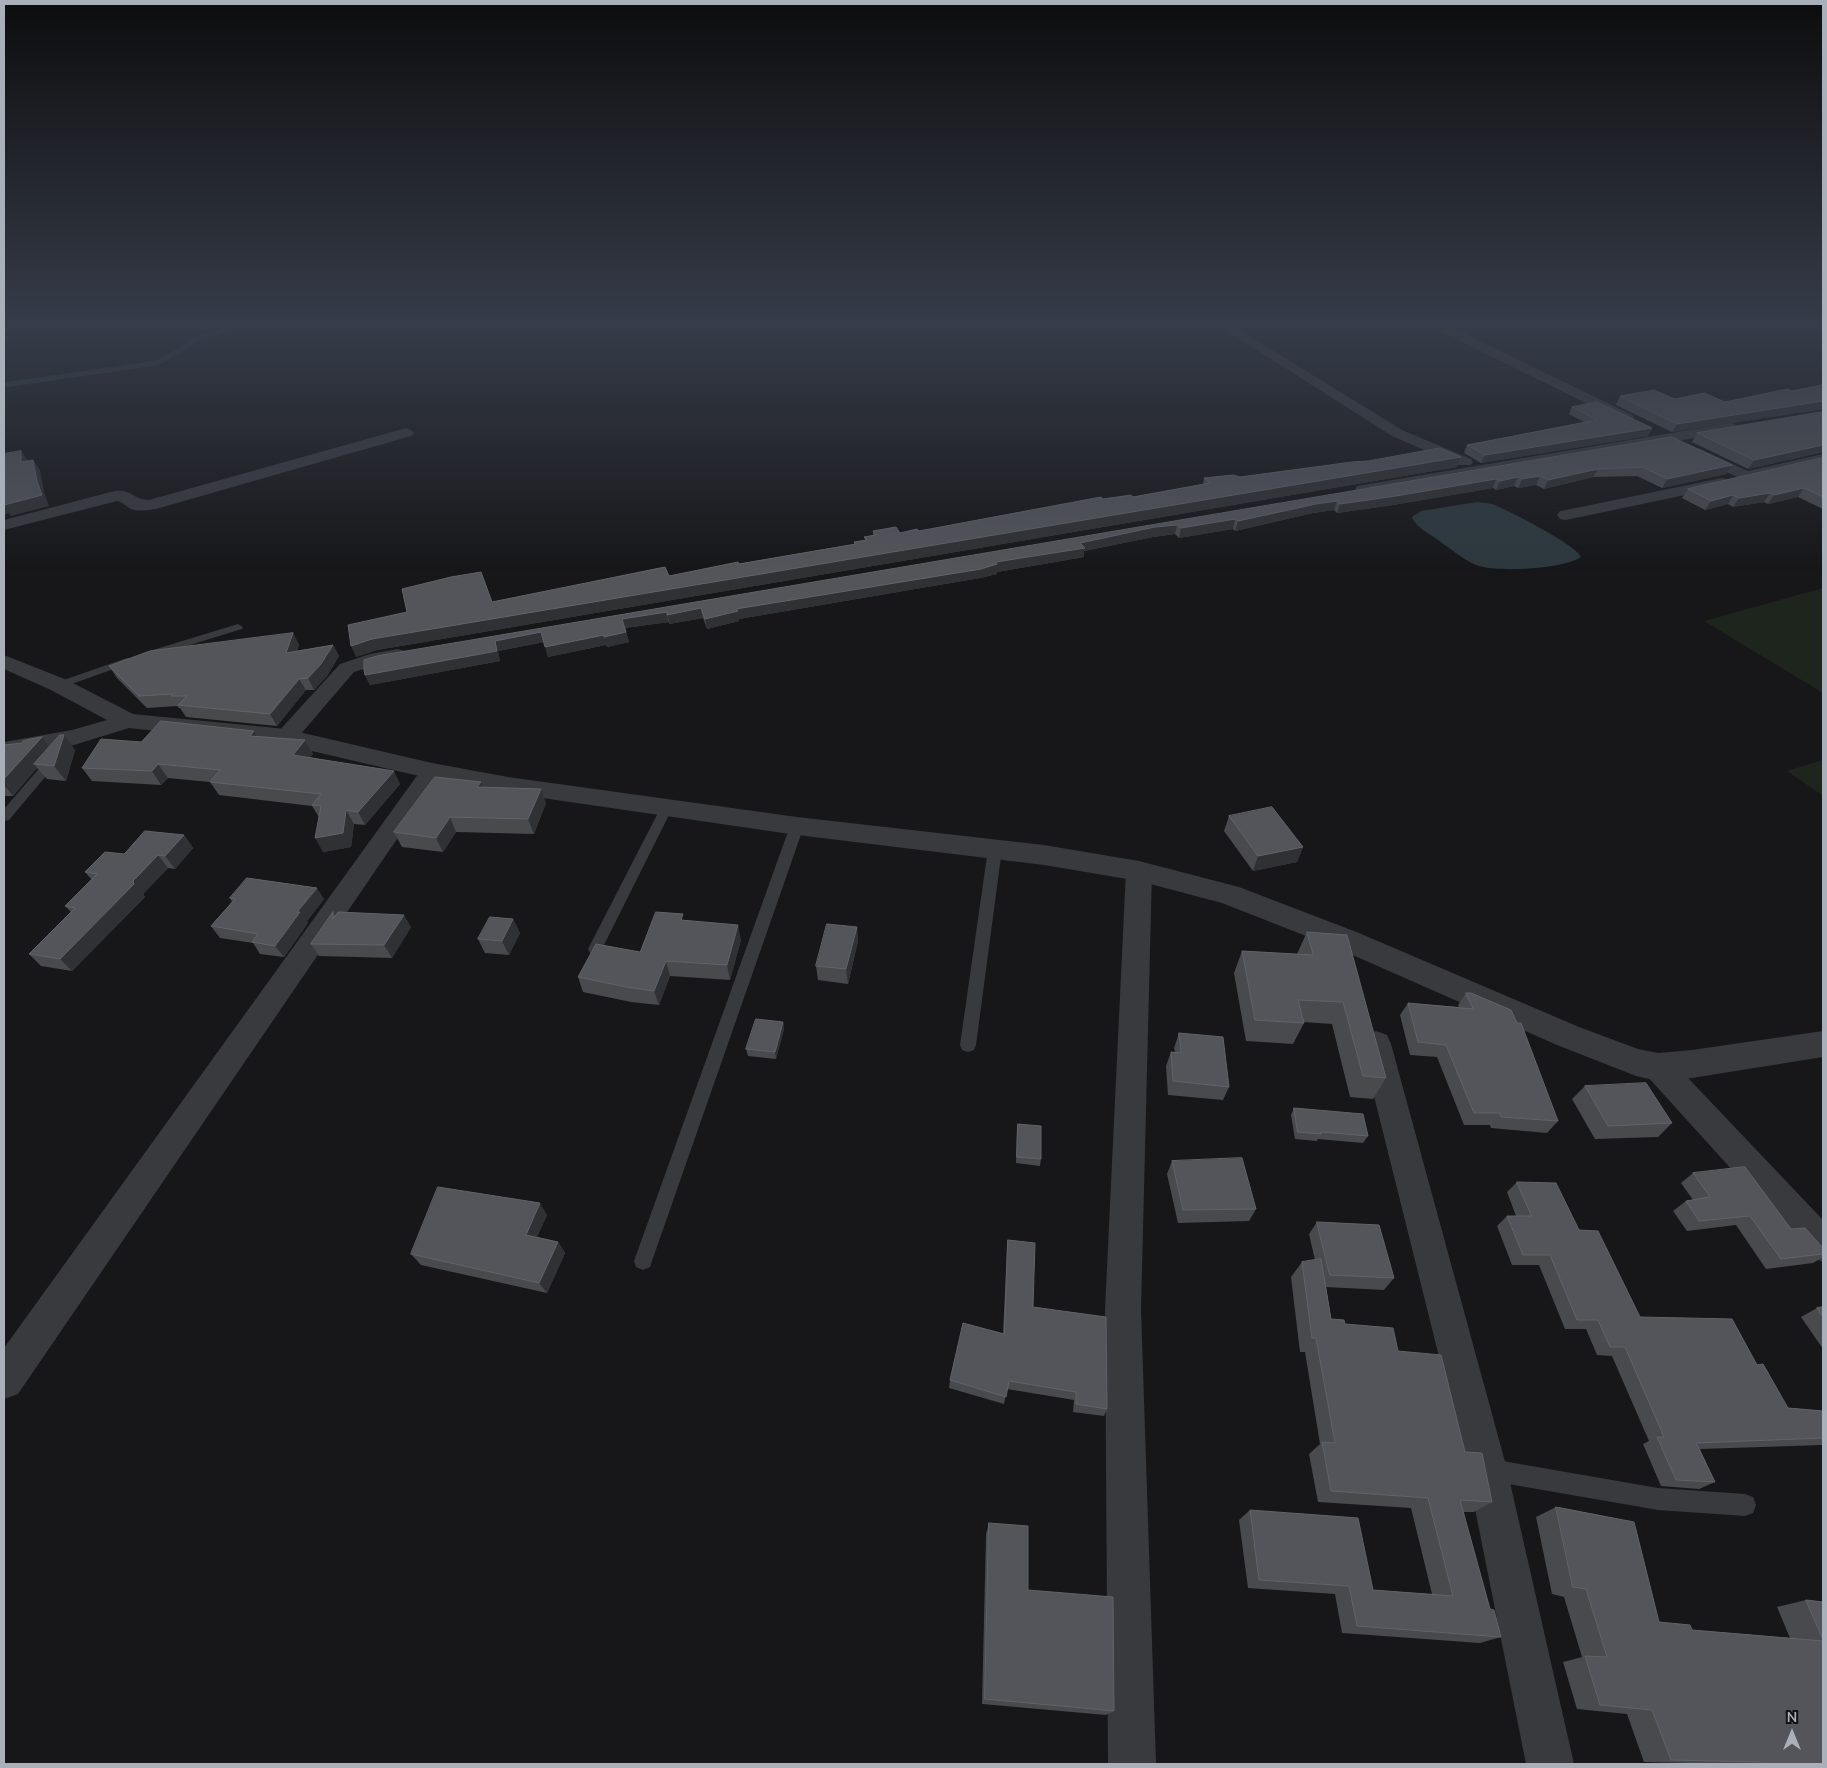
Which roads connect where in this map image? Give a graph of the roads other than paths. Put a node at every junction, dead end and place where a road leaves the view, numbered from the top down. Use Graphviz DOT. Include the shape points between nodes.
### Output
graph roads {
  1 [pos="1354,407"];
  2 [pos="1604,407"];
  3 [pos="1745,426"];
  4 [pos="406,433"];
  5 [pos="1667,438"];
  6 [pos="1823,459"];
  7 [pos="1478,470"];
  8 [pos="1746,476"];
  9 [pos="1350,492"];
  10 [pos="1566,515"];
  11 [pos="4,526"];
  12 [pos="238,627"];
  13 [pos="417,652"];
  14 [pos="4,661"];
  15 [pos="59,685"];
  16 [pos="128,722"];
  17 [pos="74,737"];
  18 [pos="286,737"];
  19 [pos="4,750"];
  20 [pos="432,771"];
  21 [pos="668,807"];
  22 [pos="4,817"];
  23 [pos="797,826"];
  24 [pos="995,849"];
  25 [pos="1139,871"];
  26 [pos="1349,942"];
  27 [pos="595,949"];
  28 [pos="1823,1044"];
  29 [pos="968,1045"];
  30 [pos="1658,1067"];
  31 [pos="1823,1245"];
  32 [pos="643,1261"];
  33 [pos="4,1380"];
  34 [pos="1487,1469"];
  35 [pos="1745,1505"];
  36 [pos="1132,1764"];
  37 [pos="1550,1764"];
  1 -- 7 [label="street" via="1412,441 1456,457"];
  2 -- 5 [label="street"];
  3 -- 5 [label="street"];
  4 -- 11 [label="street" via="150,505 136,505 125,496 117,496"];
  5 -- 7 [label="street"];
  5 -- 8 [label="street"];
  6 -- 8 [label="street"];
  7 -- 9 [label="street"];
  8 -- 10 [label="street"];
  12 -- 15 [label="lane"];
  13 -- 18 [label="street" via="377,658 347,668"];
  14 -- 15 [label="street"];
  15 -- 16 [label="street"];
  16 -- 17 [label="street"];
  16 -- 18 [label="street"];
  17 -- 19 [label="street"];
  17 -- 22 [label="lane"];
  18 -- 20 [label="street"];
  20 -- 21 [label="street"];
  20 -- 33 [label="street"];
  21 -- 23 [label="street"];
  21 -- 27 [label="lane"];
  23 -- 24 [label="street"];
  23 -- 32 [label="lane"];
  24 -- 25 [label="street"];
  24 -- 29 [label="lane"];
  25 -- 26 [label="street" via="1229,894"];
  25 -- 36 [label="street" via="1123,1309"];
  26 -- 30 [label="street" via="1591,1046"];
  26 -- 34 [label="street"];
  28 -- 30 [label="street" via="1757,1056"];
  30 -- 31 [label="street"];
  34 -- 35 [label="lane" via="1658,1499"];
  34 -- 37 [label="street"];
}
